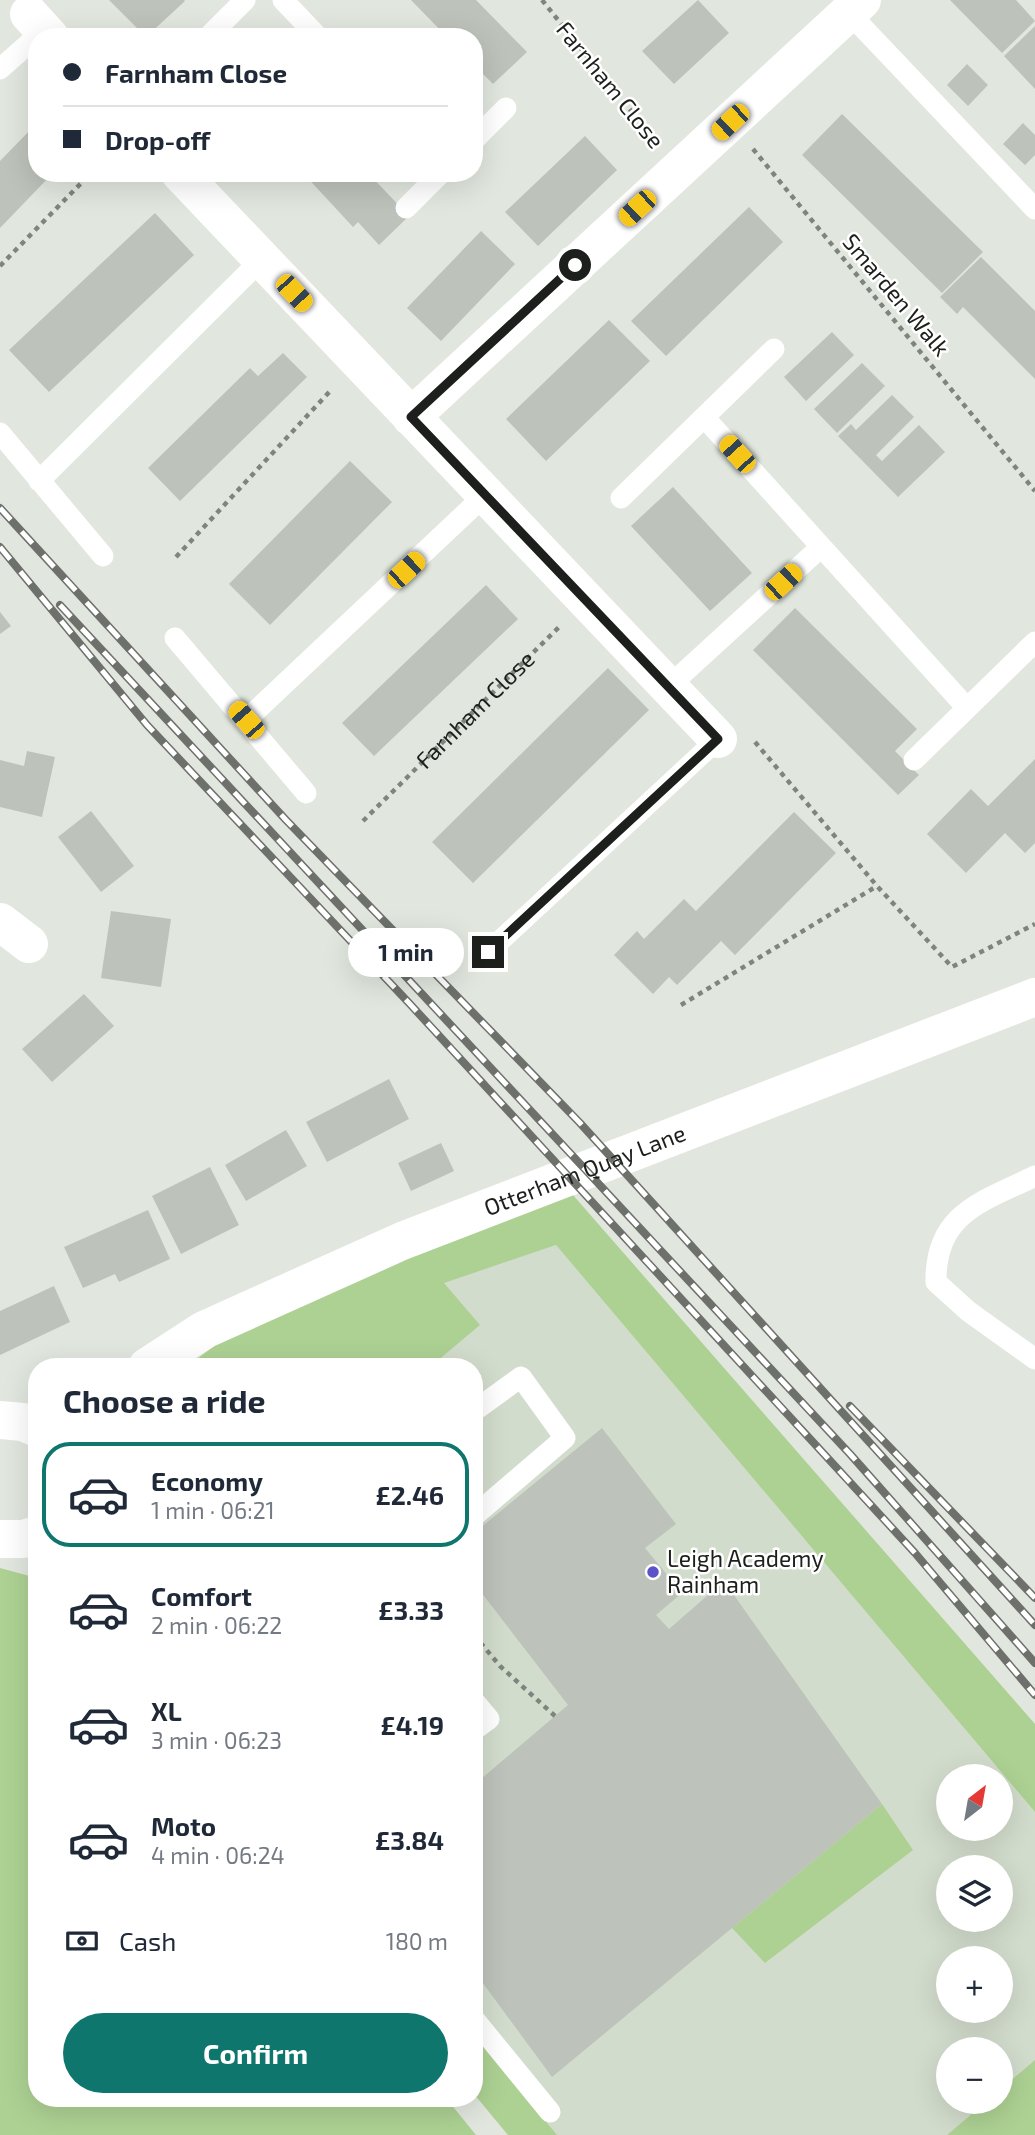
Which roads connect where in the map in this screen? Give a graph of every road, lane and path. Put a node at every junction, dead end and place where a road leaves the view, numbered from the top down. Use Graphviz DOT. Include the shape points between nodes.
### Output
graph roads {
  1 [pos="244,0"];
  2 [pos="283,0"];
  3 [pos="542,0"];
  4 [pos="855,6"];
  5 [pos="217,28"];
  6 [pos="309,28"];
  7 [pos="28,40"];
  8 [pos="0,69"];
  9 [pos="506,108"];
  10 [pos="730,122"];
  11 [pos="483,131"];
  12 [pos="678,170"];
  13 [pos="82,182"];
  14 [pos="188,182"];
  15 [pos="432,182"];
  16 [pos="407,208"];
  17 [pos="1035,209"];
  18 [pos="261,259"];
  19 [pos="0,266"];
  20 [pos="774,349"];
  21 [pos="358,361"];
  22 [pos="411,417"];
  23 [pos="704,417"];
  24 [pos="0,433"];
  25 [pos="39,481"];
  26 [pos="1035,491"];
  27 [pos="485,495"];
  28 [pos="621,498"];
  29 [pos="821,547"];
  30 [pos="103,556"];
  31 [pos="176,557"];
  32 [pos="586,600"];
  33 [pos="175,638"];
  34 [pos="1035,642"];
  35 [pos="668,687"];
  36 [pos="967,708"];
  37 [pos="246,720"];
  38 [pos="735,739"];
  39 [pos="914,760"];
  40 [pos="306,793"];
  41 [pos="363,821"];
  42 [pos="877,886"];
  43 [pos="1035,924"];
  44 [pos="488,952"];
  45 [pos="1035,997"];
  46 [pos="681,1005"];
  47 [pos="1035,1177"];
  48 [pos="161,1358"];
  49 [pos="1035,1359"];
  50 [pos="483,1404"];
  51 [pos="483,1508"];
  52 [pos="483,1646"];
  53 [pos="555,1716"];
  54 [pos="483,2030"];
  55 [pos="550,2112"];
  1 -- 5 [label="lane"];
  2 -- 6 [label="lane"];
  3 -- 12 [label="path, Farnham Close"];
  4 -- 10 [label="street, Farnham Close"];
  4 -- 17 [label="lane"];
  7 -- 8 [label="lane"];
  9 -- 11 [label="lane"];
  10 -- 12 [label="street, Farnham Close"];
  10 -- 26 [label="path, Smarden Walk"];
  12 -- 22 [label="street, Farnham Close"];
  13 -- 19 [label="path"];
  14 -- 18 [label="street"];
  15 -- 16 [label="lane"];
  18 -- 21 [label="street"];
  18 -- 25 [label="lane"];
  20 -- 23 [label="lane"];
  21 -- 22 [label="street"];
  21 -- 31 [label="path"];
  22 -- 27 [label="street"];
  23 -- 28 [label="lane"];
  23 -- 29 [label="lane"];
  24 -- 25 [label="lane"];
  25 -- 30 [label="lane"];
  27 -- 32 [label="street"];
  27 -- 37 [label="lane"];
  29 -- 35 [label="lane"];
  29 -- 36 [label="lane"];
  32 -- 35 [label="street"];
  32 -- 41 [label="path, Farnham Close"];
  33 -- 37 [label="lane"];
  34 -- 36 [label="lane"];
  35 -- 38 [label="street"];
  36 -- 39 [label="lane"];
  37 -- 40 [label="lane"];
  38 -- 42 [label="path"];
  38 -- 44 [label="lane"];
  42 -- 43 [label="path" via="952,967"];
  42 -- 46 [label="path"];
  45 -- 48 [label="street, Otterham Quay Lane" via="522,1192 278,1295 204,1330"];
  47 -- 49 [label="lane" via="975,1205 946,1231 936,1256 936,1282"];
  50 -- 51 [label="lane" via="521,1377 565,1438"];
  52 -- 53 [label="path"];
  54 -- 55 [label="lane"];
}
